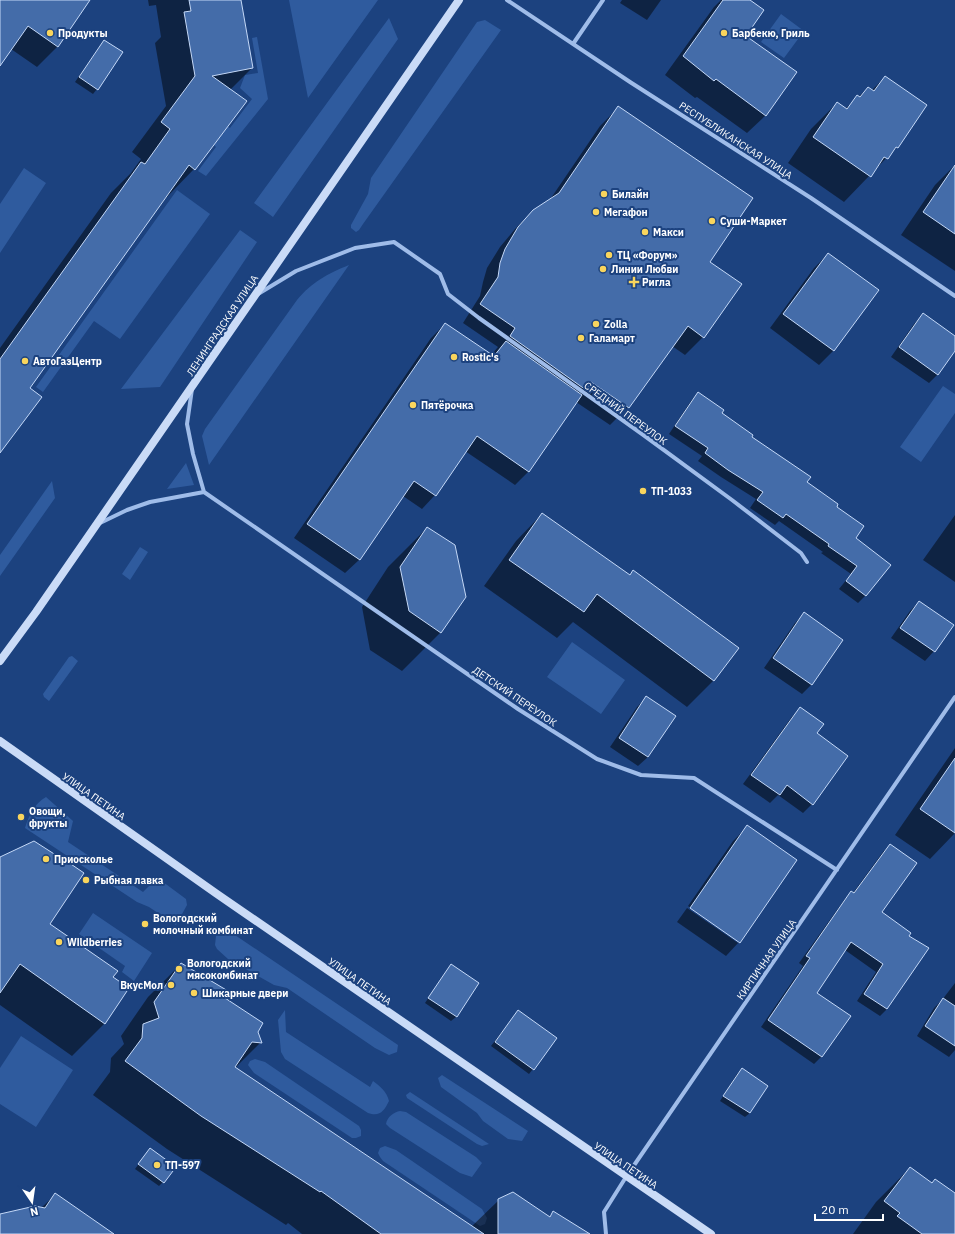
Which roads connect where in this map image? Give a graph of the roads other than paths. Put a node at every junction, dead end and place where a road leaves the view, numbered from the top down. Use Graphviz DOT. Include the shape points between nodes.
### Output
graph roads {
  1 [pos="459,0"];
  2 [pos="507,0"];
  3 [pos="603,0"];
  4 [pos="573,44"];
  5 [pos="955,296"];
  6 [pos="253,297"];
  7 [pos="193,384"];
  8 [pos="204,492"];
  9 [pos="96,525"];
  10 [pos="807,562"];
  11 [pos="0,661"];
  12 [pos="955,697"];
  13 [pos="0,741"];
  14 [pos="837,870"];
  15 [pos="626,1177"];
  16 [pos="606,1234"];
  17 [pos="711,1234"];
  1 -- 6 [label="main road, ЛЕНИНГРАДСКАЯ УЛИЦА"];
  2 -- 4 [label="street, РЕСПУБЛИКАНСКАЯ УЛИЦА"];
  3 -- 4 [label="street"];
  4 -- 5 [label="street, РЕСПУБЛИКАНСКАЯ УЛИЦА" via="811,198"];
  6 -- 7 [label="main road, ЛЕНИНГРАДСКАЯ УЛИЦА"];
  6 -- 10 [label="street, СРЕДНИЙ ПЕРЕУЛОК" via="296,271 356,248 394,242 440,274 448,294 732,500 801,553"];
  7 -- 8 [label="street" via="188,424 193,454"];
  7 -- 9 [label="main road, ЛЕНИНГРАДСКАЯ УЛИЦА"];
  8 -- 9 [label="street" via="150,502"];
  8 -- 14 [label="street, ДЕТСКИЙ ПЕРЕУЛОК" via="518,709 597,759 641,775 694,778"];
  9 -- 11 [label="main road, ЛЕНИНГРАДСКАЯ УЛИЦА"];
  12 -- 14 [label="street, КИРПИЧНАЯ УЛИЦА"];
  13 -- 15 [label="main road, УЛИЦА ПЕТИНА"];
  14 -- 15 [label="street, КИРПИЧНАЯ УЛИЦА"];
  15 -- 16 [label="street, КИРПИЧНАЯ УЛИЦА" via="604,1212"];
  15 -- 17 [label="main road, УЛИЦА ПЕТИНА"];
}
